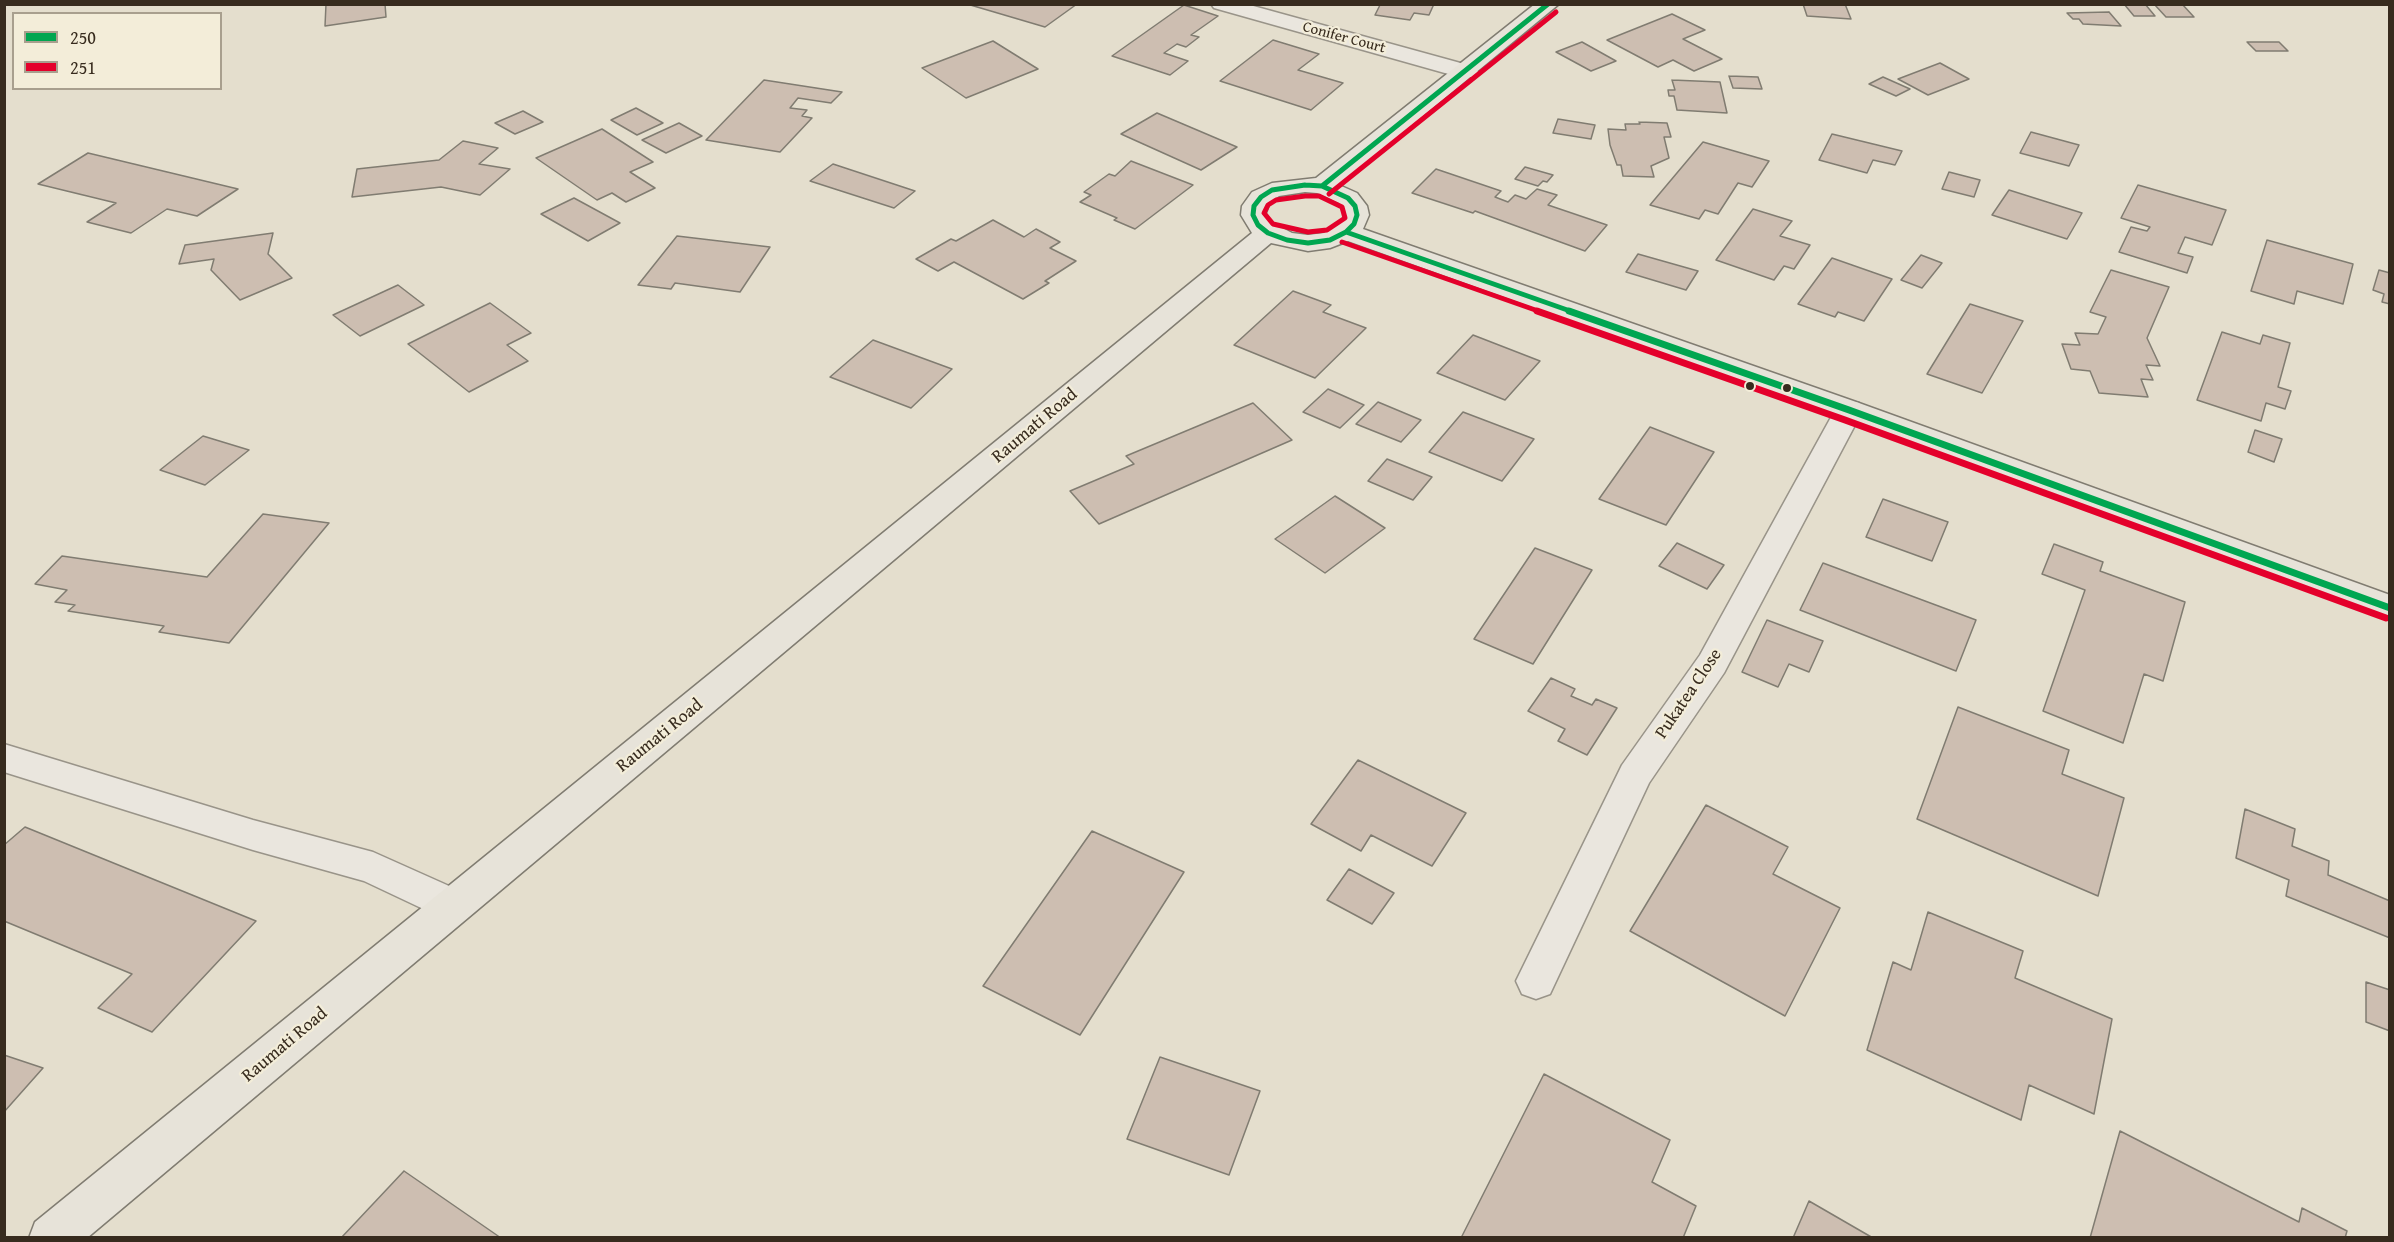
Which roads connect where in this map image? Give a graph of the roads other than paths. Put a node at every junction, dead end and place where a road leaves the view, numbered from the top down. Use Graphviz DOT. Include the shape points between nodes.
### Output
graph roads {
  1 [pos="1221,4"];
  2 [pos="1549,4"];
  3 [pos="1467,72"];
  4 [pos="1322,186"];
  5 [pos="1347,232"];
  6 [pos="1268,233"];
  7 [pos="1849,410"];
  8 [pos="2390,608"];
  9 [pos="4,758"];
  10 [pos="453,906"];
  11 [pos="1536,981"];
  12 [pos="51,1238"];
  1 -- 3 [label="street, Conifer Court"];
  2 -- 3 [label="main road"];
  3 -- 4 [label="main road"];
  4 -- 5 [label="main road" via="1348,198 1355,206 1357,215"];
  4 -- 6 [label="main road" via="1288,186 1261,197 1253,215"];
  5 -- 6 [label="main road" via="1330,240 1308,243"];
  5 -- 7 [label="main road"];
  6 -- 10 [label="main road, Raumati Road"];
  7 -- 8 [label="main road"];
  7 -- 11 [label="street, Pukatea Close" via="1712,664 1635,775"];
  9 -- 10 [label="street" via="373,868"];
  10 -- 12 [label="main road, Raumati Road"];
}
